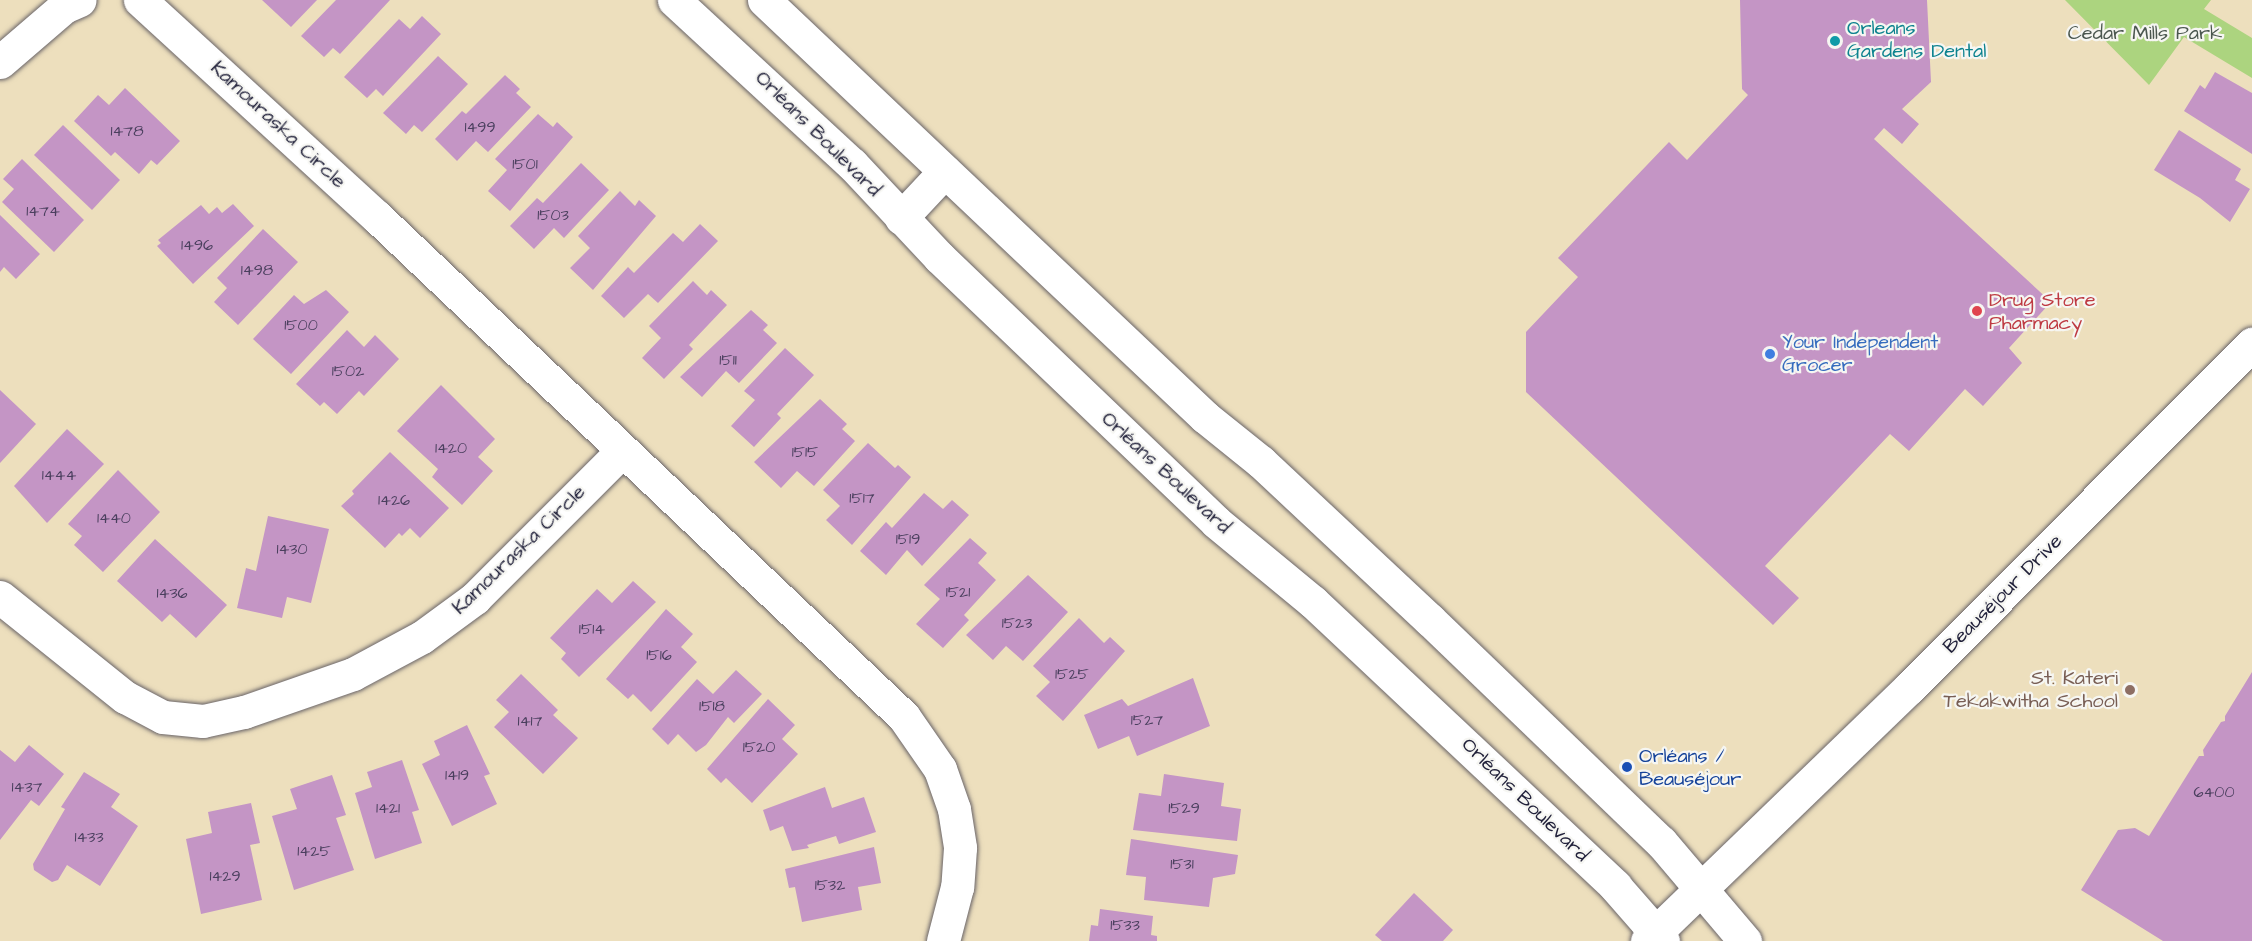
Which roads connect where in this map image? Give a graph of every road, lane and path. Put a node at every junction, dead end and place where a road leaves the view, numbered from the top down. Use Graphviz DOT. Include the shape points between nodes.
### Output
graph roads {
  1 [pos="80,0"];
  2 [pos="140,0"];
  3 [pos="674,0"];
  4 [pos="764,0"];
  5 [pos="0,62"];
  6 [pos="945,171"];
  7 [pos="901,219"];
  8 [pos="2252,344"];
  9 [pos="621,452"];
  10 [pos="0,597"];
  11 [pos="1700,890"];
  12 [pos="1655,938"];
  13 [pos="943,941"];
  14 [pos="1745,941"];
  1 -- 5 [label="street" via="64,7"];
  2 -- 9 [label="street, Kamouraska Circle" via="377,217"];
  3 -- 7 [label="street, Orléans Boulevard" via="852,164"];
  4 -- 6 [label="street"];
  6 -- 7 [label="street"];
  6 -- 11 [label="street" via="1205,417 1261,462 1362,556 1661,842"];
  7 -- 12 [label="street, Orléans Boulevard" via="1216,522 1313,602 1419,699 1615,886"];
  8 -- 11 [label="street, Beauséjour Drive" via="1909,688"];
  9 -- 10 [label="street, Kamouraska Circle" via="475,598 422,637 353,674 244,712 202,721 163,717 125,697"];
  9 -- 13 [label="street, Kamouraska Circle" via="904,717 924,742 940,769 954,809 960,848 957,887"];
  11 -- 12 [label="street, Beauséjour Drive"];
  11 -- 14 [label="street"];
}
